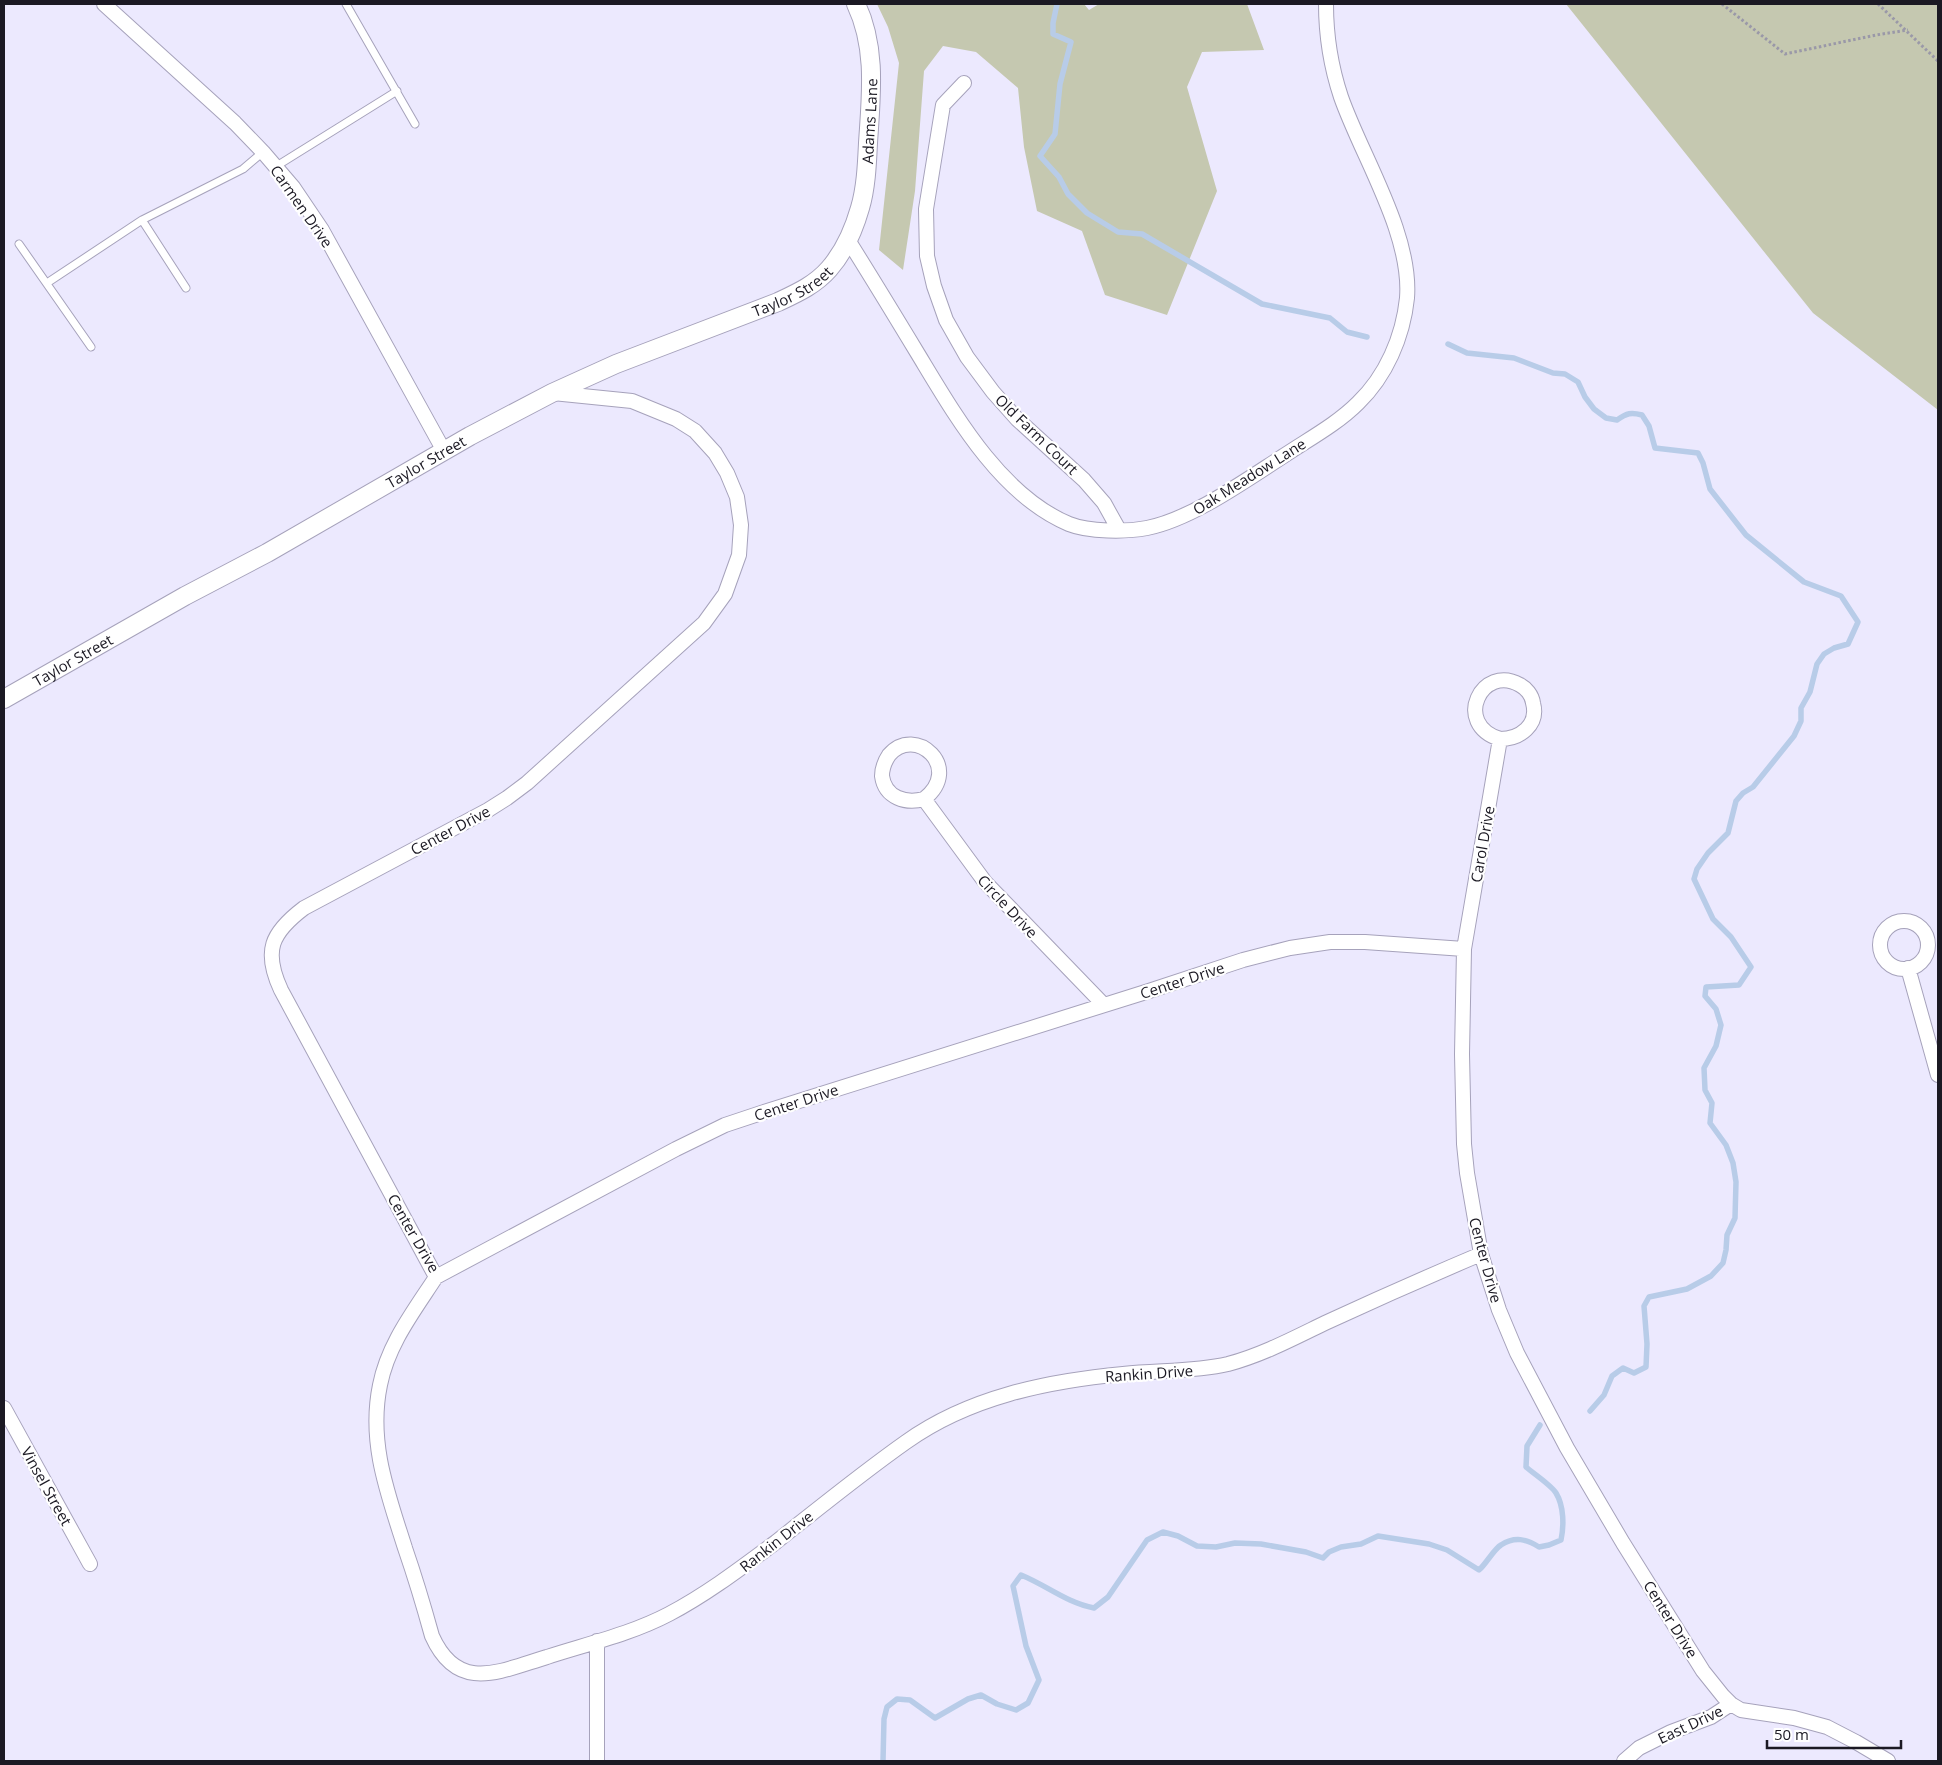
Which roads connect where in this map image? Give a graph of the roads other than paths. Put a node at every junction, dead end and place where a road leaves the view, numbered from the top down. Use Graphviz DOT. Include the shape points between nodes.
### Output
graph roads {
  1 [pos="104,4"];
  2 [pos="346,4"];
  3 [pos="856,4"];
  4 [pos="1326,4"];
  5 [pos="964,83"];
  6 [pos="397,91"];
  7 [pos="415,124"];
  8 [pos="263,152"];
  9 [pos="276,166"];
  10 [pos="142,220"];
  11 [pos="848,240"];
  12 [pos="19,244"];
  13 [pos="47,283"];
  14 [pos="186,288"];
  15 [pos="92,347"];
  16 [pos="552,393"];
  17 [pos="444,451"];
  18 [pos="1119,530"];
  19 [pos="4,699"];
  20 [pos="1500,740"];
  21 [pos="924,798"];
  22 [pos="1464,949"];
  23 [pos="1908,968"];
  24 [pos="1103,1004"];
  25 [pos="1938,1075"];
  26 [pos="1481,1254"];
  27 [pos="436,1277"];
  28 [pos="4,1408"];
  29 [pos="90,1564"];
  30 [pos="597,1641"];
  31 [pos="1731,1704"];
  32 [pos="597,1761"];
  33 [pos="1624,1761"];
  34 [pos="1888,1761"];
  1 -- 8 [label="street, Carmen Drive" via="235,122"];
  2 -- 6 [label="lane"];
  3 -- 11 [label="street, Adams Lane" via="864,20 872,62 871,104 860,206"];
  4 -- 18 [label="street, Oak Meadow Lane" via="1332,65 1341,98 1399,238 1405,265 1407,297 1394,351 1360,402 1313,436 1193,512 1165,524"];
  5 -- 18 [label="street, Old Farm Court" via="943,106 926,209 927,256 934,286 946,320 967,357 993,392 1017,419 1084,480 1104,503"];
  6 -- 7 [label="lane"];
  6 -- 9 [label="lane"];
  8 -- 9 [label="street, Carmen Drive"];
  8 -- 10 [label="lane" via="243,169"];
  9 -- 17 [label="street, Carmen Drive" via="322,230"];
  10 -- 13 [label="lane"];
  10 -- 14 [label="lane"];
  11 -- 16 [label="street, Taylor Street" via="830,268 798,293 616,364"];
  11 -- 18 [label="street, Oak Meadow Lane" via="962,424 1013,485 1033,502 1070,524"];
  12 -- 13 [label="lane"];
  13 -- 15 [label="lane"];
  16 -- 17 [label="street, Taylor Street"];
  16 -- 27 [label="street, Center Drive" via="632,400 676,419 694,431 715,453 737,497 741,525 739,555 725,594 704,623 527,783 488,810 304,908 275,936 272,961 281,990"];
  17 -- 19 [label="street, Taylor Street"];
  20 -- 20 [label="street" via="1482,730 1474,712 1484,689 1496,681 1506,680 1523,686 1534,702 1534,712 1532,721 1520,736"];
  20 -- 22 [label="street, Carol Drive"];
  21 -- 21 [label="street" via="906,801 890,793 885,785 882,777 886,759 899,747 908,744 918,746 934,756 940,775 932,793"];
  21 -- 24 [label="street, Circle Drive" via="985,882"];
  22 -- 24 [label="street, Center Drive" via="1330,942 1243,960"];
  22 -- 26 [label="street, Center Drive" via="1464,1144"];
  23 -- 25 [label="street"];
  24 -- 27 [label="street, Center Drive" via="725,1125"];
  26 -- 30 [label="street, Rankin Drive" via="1268,1350 1231,1363 1196,1370 1126,1373 1069,1380 966,1409 908,1440 701,1597 666,1616"];
  26 -- 31 [label="street, Center Drive" via="1517,1353 1568,1448 1623,1543 1704,1671"];
  27 -- 30 [label="street, Rankin Drive" via="400,1333 386,1364 380,1385 376,1426 378,1459 438,1651 460,1670 476,1675 497,1672"];
  28 -- 29 [label="street, Vinsel Street"];
  30 -- 32 [label="street"];
  31 -- 33 [label="street, East Drive" via="1711,1717 1647,1744"];
  31 -- 34 [label="street" via="1741,1710 1827,1727"];
}
